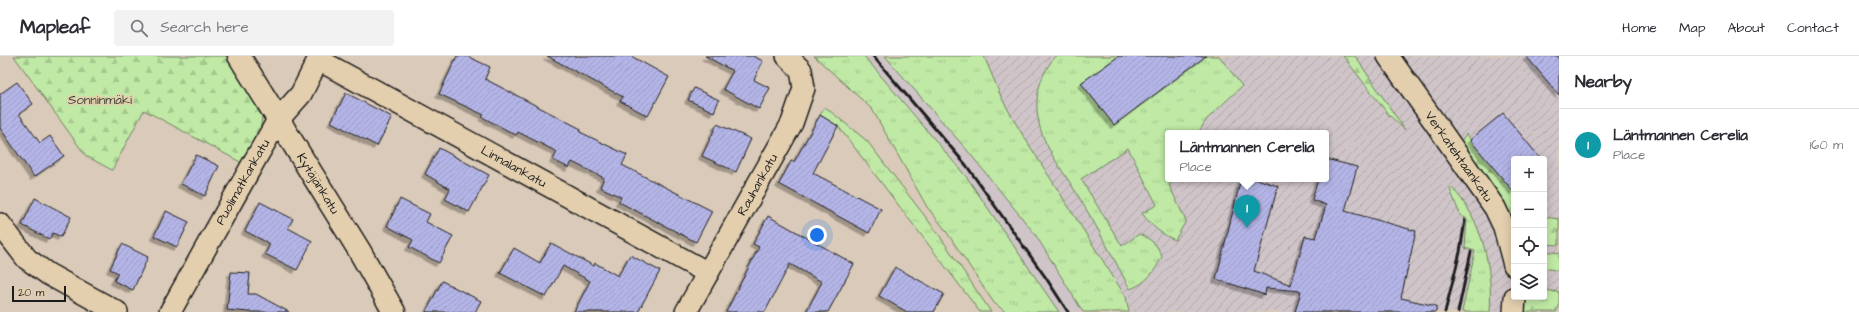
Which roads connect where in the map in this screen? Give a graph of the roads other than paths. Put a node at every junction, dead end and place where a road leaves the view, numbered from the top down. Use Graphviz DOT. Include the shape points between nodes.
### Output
graph roads {
  1 [pos="239,56"];
  2 [pos="787,56"];
  3 [pos="1388,56"];
  4 [pos="320,58"];
  5 [pos="278,120"];
  6 [pos="0,224"];
  7 [pos="1514,264"];
  8 [pos="708,273"];
  9 [pos="1515,300"];
  10 [pos="117,312"];
  11 [pos="170,312"];
  12 [pos="394,312"];
  13 [pos="686,312"];
  14 [pos="1514,312"];
  1 -- 5 [label="street, Kytäjänkatu"];
  2 -- 8 [label="street, Rauhankatu" via="802,70 804,88 792,123"];
  3 -- 7 [label="street, Verkatehtaankatu" via="1495,208 1504,227"];
  4 -- 5 [label="street, Puolimatkankatu" via="300,94"];
  4 -- 8 [label="street, Linnalankatu"];
  5 -- 11 [label="street, Puolimatkankatu"];
  5 -- 12 [label="street, Kytäjänkatu" via="360,250"];
  6 -- 10 [label="street" via="27,259 48,274"];
  8 -- 13 [label="street, Rauhankatu"];
  9 -- 14 [label="street"];
}
